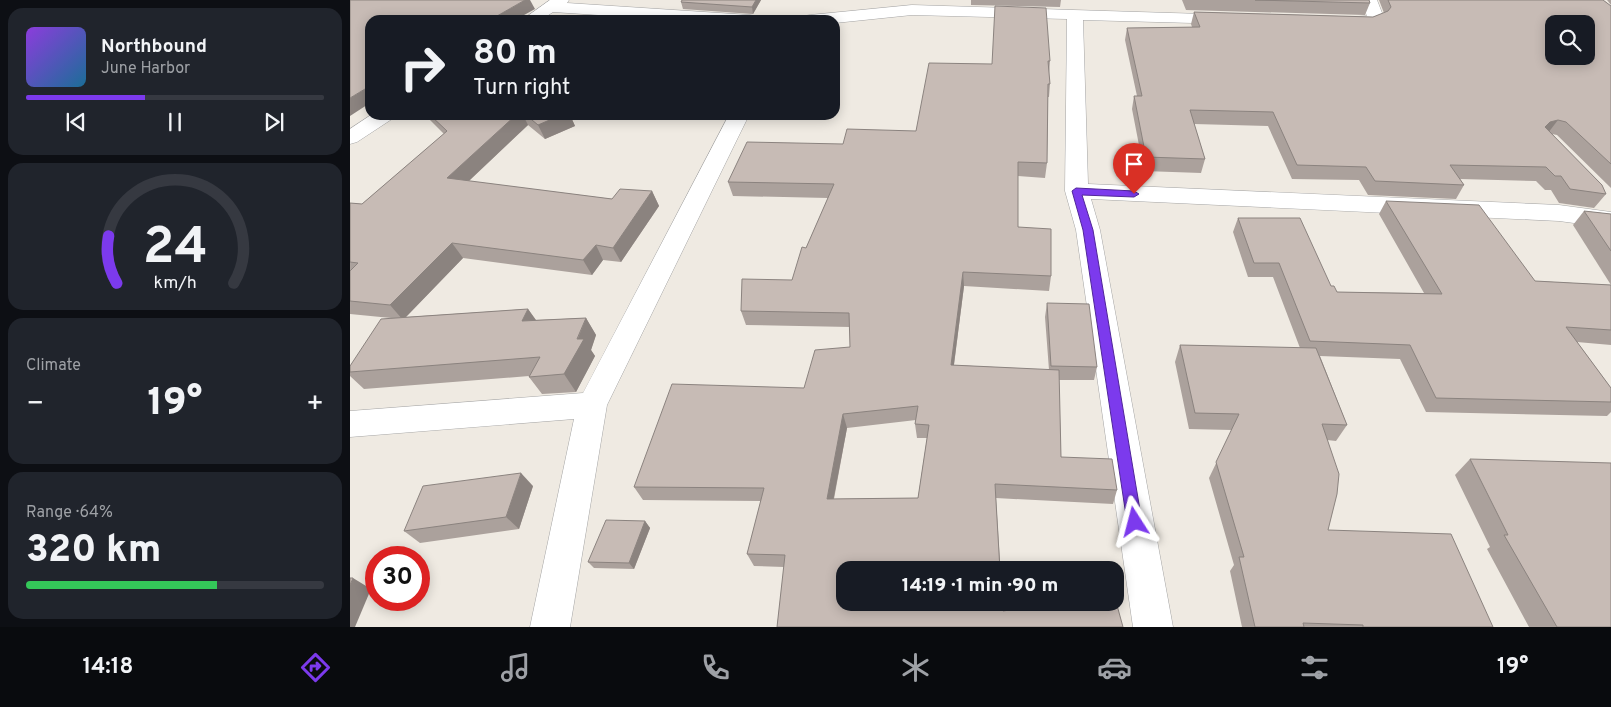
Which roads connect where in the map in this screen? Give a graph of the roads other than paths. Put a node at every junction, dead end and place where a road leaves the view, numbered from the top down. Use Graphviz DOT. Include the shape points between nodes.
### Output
graph roads {
  1 [pos="1369,0"];
  2 [pos="556,4"];
  3 [pos="538,15"];
  4 [pos="689,15"];
  5 [pos="1075,15"];
  6 [pos="840,17"];
  7 [pos="1251,19"];
  8 [pos="1329,21"];
  9 [pos="377,120"];
  10 [pos="737,120"];
  11 [pos="350,138"];
  12 [pos="1076,191"];
  13 [pos="1604,196"];
  14 [pos="1611,219"];
  15 [pos="592,405"];
  16 [pos="350,424"];
  17 [pos="550,627"];
  18 [pos="1153,627"];
  1 -- 8 [label="street" via="1376,18 1368,22"];
  2 -- 3 [label="street"];
  2 -- 4 [label="street"];
  5 -- 6 [label="street" via="912,10"];
  5 -- 7 [label="street"];
  5 -- 12 [label="street"];
  9 -- 11 [label="street"];
  10 -- 15 [label="street"];
  12 -- 14 [label="street" via="1559,213"];
  12 -- 18 [label="street" via="1088,230"];
  13 -- 14 [label="street"];
  15 -- 16 [label="street"];
  15 -- 17 [label="street"];
}
